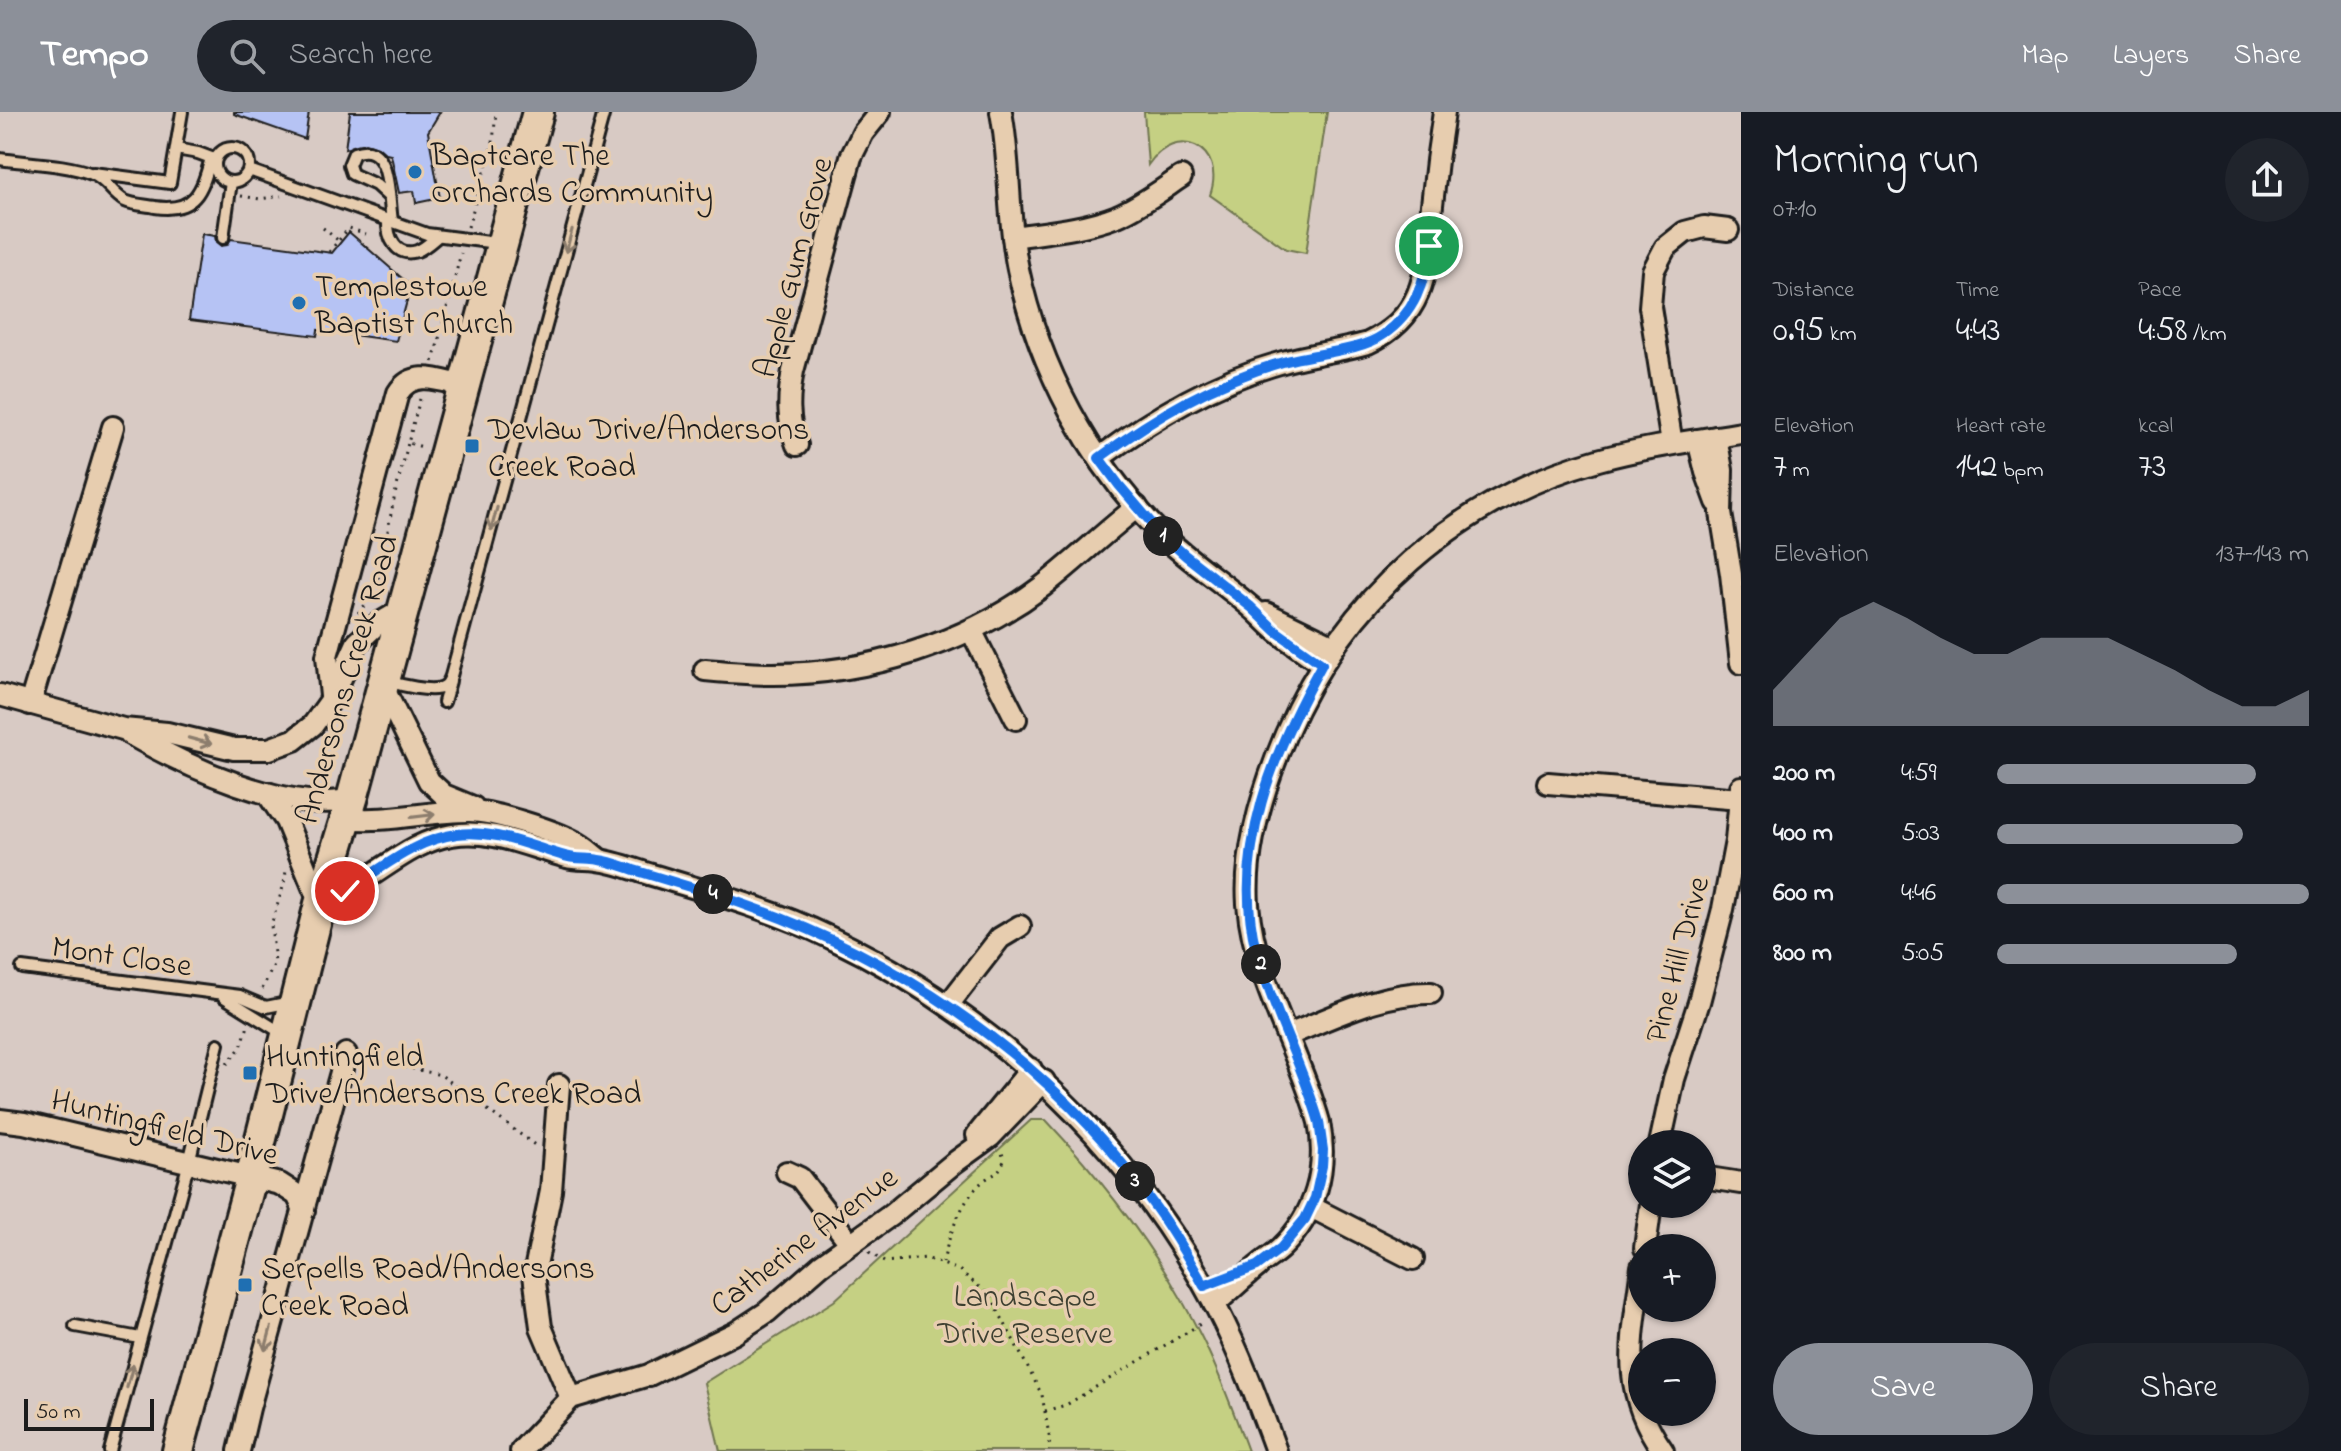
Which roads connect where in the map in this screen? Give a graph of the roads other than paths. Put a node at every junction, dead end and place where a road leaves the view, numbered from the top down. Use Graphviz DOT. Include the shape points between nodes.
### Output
graph roads {
  1 [pos="181,112"];
  2 [pos="538,112"];
  3 [pos="604,112"];
  4 [pos="880,112"];
  5 [pos="1001,112"];
  6 [pos="1444,112"];
  7 [pos="176,149"];
  8 [pos="0,159"];
  9 [pos="214,159"];
  10 [pos="249,170"];
  11 [pos="83,171"];
  12 [pos="1181,177"];
  13 [pos="230,187"];
  14 [pos="388,196"];
  15 [pos="390,221"];
  16 [pos="1728,230"];
  17 [pos="438,236"];
  18 [pos="1013,237"];
  19 [pos="223,238"];
  20 [pos="503,244"];
  21 [pos="464,386"];
  22 [pos="113,427"];
  23 [pos="1741,433"];
  24 [pos="1707,439"];
  25 [pos="1672,444"];
  26 [pos="797,445"];
  27 [pos="1099,458"];
  28 [pos="1137,507"];
  29 [pos="1251,607"];
  30 [pos="404,609"];
  31 [pos="971,630"];
  32 [pos="1334,646"];
  33 [pos="1741,663"];
  34 [pos="1322,664"];
  35 [pos="705,670"];
  36 [pos="451,676"];
  37 [pos="383,682"];
  38 [pos="0,695"];
  39 [pos="331,700"];
  40 [pos="444,702"];
  41 [pos="30,704"];
  42 [pos="1016,719"];
  43 [pos="123,729"];
  44 [pos="1548,783"];
  45 [pos="1741,787"];
  46 [pos="267,793"];
  47 [pos="1740,799"];
  48 [pos="348,808"];
  49 [pos="494,814"];
  50 [pos="513,830"];
  51 [pos="320,904"];
  52 [pos="1732,911"];
  53 [pos="1020,926"];
  54 [pos="22,968"];
  55 [pos="1431,993"];
  56 [pos="296,1000"];
  57 [pos="948,1005"];
  58 [pos="252,1010"];
  59 [pos="1288,1035"];
  60 [pos="287,1036"];
  61 [pos="218,1044"];
  62 [pos="346,1054"];
  63 [pos="1037,1075"];
  64 [pos="559,1085"];
  65 [pos="0,1120"];
  66 [pos="1663,1130"];
  67 [pos="189,1162"];
  68 [pos="954,1163"];
  69 [pos="787,1172"];
  70 [pos="251,1178"];
  71 [pos="1716,1179"];
  72 [pos="1741,1183"];
  73 [pos="1311,1207"];
  74 [pos="304,1210"];
  75 [pos="852,1242"];
  76 [pos="1413,1259"];
  77 [pos="1257,1266"];
  78 [pos="1204,1286"];
  79 [pos="1217,1308"];
  80 [pos="1636,1322"];
  81 [pos="75,1326"];
  82 [pos="140,1338"];
  83 [pos="571,1398"];
  84 [pos="110,1451"];
  85 [pos="178,1451"];
  86 [pos="239,1451"];
  87 [pos="521,1451"];
  88 [pos="1276,1451"];
  89 [pos="1662,1451"];
  1 -- 7 [label="lane"];
  2 -- 20 [label="main road, Andersons Creek Road"];
  3 -- 36 [label="lane, one-way"];
  4 -- 26 [label="street, Apple Gum Grove" via="851,157 793,371 788,406"];
  5 -- 18 [label="street"];
  6 -- 27 [label="street" via="1426,267 1419,294 1401,320 1368,343 1282,362 1213,388 1167,411"];
  7 -- 9 [label="lane"];
  7 -- 11 [label="lane" via="170,183"];
  8 -- 11 [label="lane"];
  9 -- 10 [label="lane" via="239,146"];
  9 -- 11 [label="lane" via="198,196 173,208 126,201"];
  9 -- 13 [label="lane"];
  10 -- 13 [label="lane"];
  10 -- 15 [label="lane"];
  12 -- 18 [label="street" via="1106,220"];
  13 -- 19 [label="lane"];
  14 -- 14 [label="lane" via="352,174 354,153 372,151 380,157"];
  14 -- 15 [label="lane"];
  15 -- 17 [label="lane"];
  15 -- 17 [label="lane" via="389,239 404,251 419,251"];
  16 -- 25 [label="street" via="1704,227 1685,232 1665,248 1653,271 1650,307"];
  17 -- 20 [label="lane"];
  18 -- 27 [label="street" via="1025,298 1046,359"];
  20 -- 21 [label="main road, Andersons Creek Road"];
  21 -- 30 [label="main road, Andersons Creek Road"];
  21 -- 39 [label="street" via="427,378 411,380 398,393 326,659"];
  22 -- 41 [label="street"];
  23 -- 24 [label="street"];
  24 -- 25 [label="street"];
  24 -- 33 [label="street" via="1706,472 1721,513"];
  25 -- 32 [label="street" via="1596,461 1483,508 1417,553"];
  27 -- 28 [label="street"];
  28 -- 29 [label="street" via="1186,556"];
  28 -- 31 [label="street" via="1041,587"];
  29 -- 32 [label="street"];
  29 -- 34 [label="street"];
  30 -- 37 [label="main road, Andersons Creek Road"];
  30 -- 39 [label="street" via="360,639"];
  31 -- 35 [label="street" via="918,651 840,670"];
  31 -- 42 [label="street"];
  32 -- 34 [label="street"];
  34 -- 59 [label="street" via="1278,753 1250,854 1251,928"];
  36 -- 37 [label="lane" via="437,688"];
  36 -- 40 [label="lane"];
  37 -- 48 [label="main road, Andersons Creek Road"];
  37 -- 49 [label="street" via="435,789"];
  38 -- 41 [label="street"];
  43 -- 39 [label="street, one-way" via="261,750 300,736"];
  41 -- 43 [label="street"];
  43 -- 46 [label="street" via="185,763"];
  44 -- 47 [label="street"];
  45 -- 47 [label="street, Pine Hill Drive"];
  46 -- 48 [label="street"];
  46 -- 51 [label="street" via="286,821"];
  47 -- 52 [label="street, Pine Hill Drive"];
  48 -- 49 [label="street, one-way" via="380,820 469,811"];
  48 -- 51 [label="main road, Andersons Creek Road"];
  49 -- 50 [label="street"];
  50 -- 51 [label="street" via="429,840"];
  50 -- 57 [label="street" via="571,858 600,860 796,922"];
  51 -- 56 [label="main road, Andersons Creek Road"];
  52 -- 66 [label="street, Pine Hill Drive" via="1674,1079"];
  53 -- 57 [label="street" via="1000,938"];
  54 -- 58 [label="lane, Mont Close" via="216,994"];
  55 -- 59 [label="street" via="1380,999"];
  56 -- 58 [label="lane"];
  56 -- 60 [label="main road, Andersons Creek Road"];
  57 -- 63 [label="street"];
  58 -- 60 [label="lane, Mont Close"];
  59 -- 73 [label="street" via="1321,1136 1322,1166"];
  60 -- 70 [label="main road, Andersons Creek Road"];
  61 -- 67 [label="lane"];
  62 -- 74 [label="street"];
  63 -- 68 [label="street, Catherine Avenue"];
  63 -- 68 [label="street, Catherine Avenue" via="990,1137"];
  63 -- 78 [label="street" via="1136,1182"];
  64 -- 83 [label="street" via="551,1191 534,1275 541,1327"];
  65 -- 67 [label="street, Huntingfield Drive"];
  67 -- 70 [label="street, Huntingfield Drive"];
  67 -- 82 [label="lane"];
  68 -- 75 [label="street, Catherine Avenue"];
  69 -- 75 [label="street" via="800,1178"];
  70 -- 74 [label="street, Huntingfield Drive" via="288,1187"];
  70 -- 85 [label="main road, Andersons Creek Road"];
  71 -- 72 [label="street"];
  73 -- 76 [label="street"];
  73 -- 77 [label="street" via="1295,1233"];
  74 -- 86 [label="street, one-way"];
  75 -- 83 [label="street, Catherine Avenue" via="735,1333 649,1375"];
  77 -- 78 [label="street"];
  77 -- 79 [label="street"];
  78 -- 79 [label="street"];
  79 -- 88 [label="street"];
  80 -- 89 [label="street" via="1631,1367 1636,1398"];
  81 -- 82 [label="lane"];
  84 -- 82 [label="lane, one-way"];
  83 -- 87 [label="street"];
}
